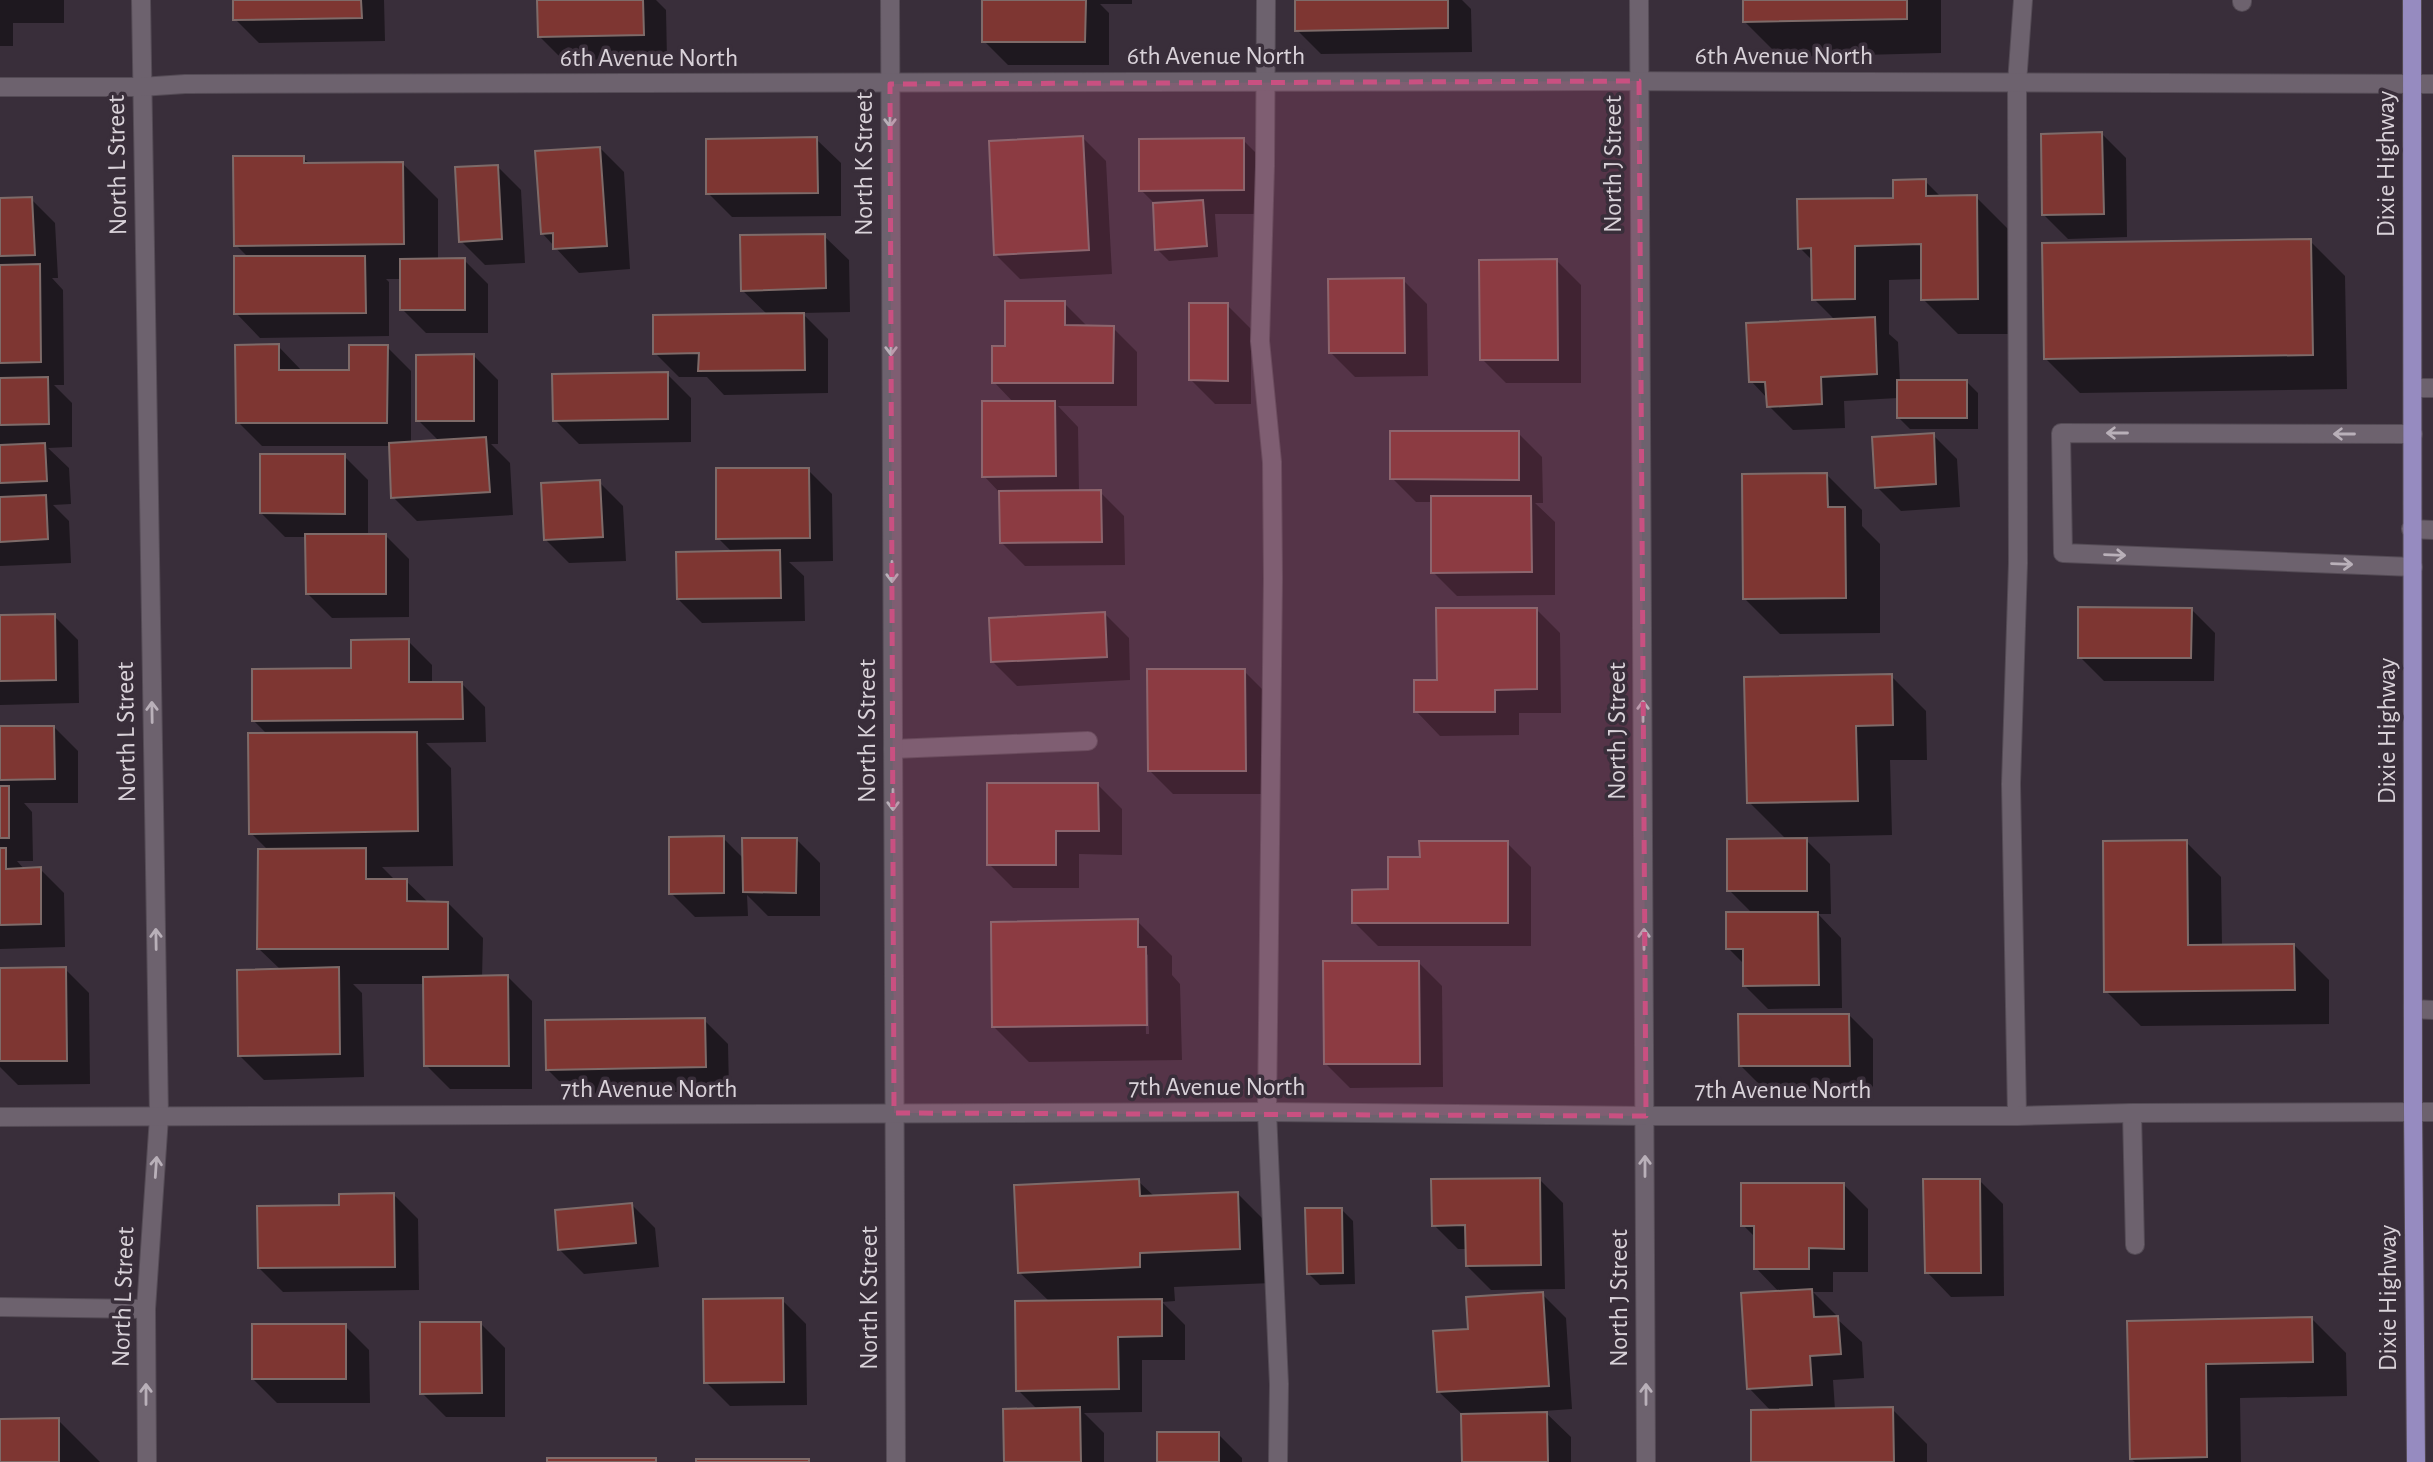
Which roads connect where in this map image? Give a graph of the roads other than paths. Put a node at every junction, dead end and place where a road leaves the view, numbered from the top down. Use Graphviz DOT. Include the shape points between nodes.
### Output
graph roads {
  1 [pos="141,0"];
  2 [pos="890,0"];
  3 [pos="1266,0"];
  4 [pos="1639,0"];
  5 [pos="2022,0"];
  6 [pos="2412,0"];
  7 [pos="1639,81"];
  8 [pos="1264,82"];
  9 [pos="2017,83"];
  10 [pos="890,84"];
  11 [pos="2413,84"];
  12 [pos="2433,84"];
  13 [pos="0,87"];
  14 [pos="141,87"];
  15 [pos="2413,388"];
  16 [pos="2433,388"];
  17 [pos="2413,434"];
  18 [pos="2412,529"];
  19 [pos="2433,530"];
  20 [pos="2413,567"];
  21 [pos="1088,741"];
  22 [pos="893,749"];
  23 [pos="2413,1009"];
  24 [pos="2433,1010"];
  25 [pos="2413,1111"];
  26 [pos="1268,1112"];
  27 [pos="2433,1112"];
  28 [pos="894,1113"];
  29 [pos="2132,1113"];
  30 [pos="1646,1116"];
  31 [pos="2017,1116"];
  32 [pos="0,1117"];
  33 [pos="159,1117"];
  34 [pos="2135,1245"];
  35 [pos="0,1307"];
  36 [pos="146,1309"];
  37 [pos="146,1462"];
  38 [pos="895,1462"];
  39 [pos="1279,1462"];
  40 [pos="1646,1462"];
  41 [pos="2416,1462"];
  1 -- 14 [label="street, North L Street"];
  2 -- 10 [label="street, North K Street"];
  3 -- 8 [label="street"];
  4 -- 7 [label="street, North J Street"];
  5 -- 9 [label="street"];
  6 -- 11 [label="main road, Dixie Highway"];
  7 -- 8 [label="street, 6th Avenue North"];
  7 -- 9 [label="street, 6th Avenue North"];
  30 -- 7 [label="street, North J Street, one-way"];
  8 -- 10 [label="street, 6th Avenue North"];
  8 -- 26 [label="street" via="1260,341 1272,462 1273,578"];
  9 -- 11 [label="street, 6th Avenue North"];
  9 -- 31 [label="street" via="2018,563 2011,784"];
  10 -- 14 [label="street, 6th Avenue North"];
  10 -- 22 [label="street, North K Street, one-way"];
  11 -- 12 [label="street, 6th Avenue North"];
  11 -- 15 [label="main road, Dixie Highway"];
  13 -- 14 [label="street, 6th Avenue North"];
  33 -- 14 [label="street, North L Street, one-way"];
  15 -- 16 [label="street"];
  15 -- 17 [label="main road, Dixie Highway"];
  17 -- 18 [label="main road, Dixie Highway"];
  17 -- 20 [label="street, one-way" via="2061,433 2063,552"];
  18 -- 19 [label="street"];
  18 -- 20 [label="main road, Dixie Highway"];
  20 -- 23 [label="main road, Dixie Highway"];
  21 -- 22 [label="street"];
  22 -- 28 [label="street, North K Street, one-way"];
  23 -- 24 [label="street"];
  23 -- 25 [label="main road, Dixie Highway"];
  25 -- 27 [label="street, 7th Avenue North"];
  25 -- 29 [label="street, 7th Avenue North"];
  25 -- 41 [label="main road, Dixie Highway"];
  26 -- 28 [label="street, 7th Avenue North"];
  26 -- 30 [label="street, 7th Avenue North"];
  26 -- 39 [label="street"];
  28 -- 33 [label="street, 7th Avenue North"];
  28 -- 38 [label="street, North K Street"];
  29 -- 31 [label="street, 7th Avenue North"];
  29 -- 34 [label="street"];
  30 -- 31 [label="street, 7th Avenue North"];
  40 -- 30 [label="street, North J Street, one-way"];
  32 -- 33 [label="street, 7th Avenue North"];
  36 -- 33 [label="street, North L Street, one-way"];
  35 -- 36 [label="street"];
  37 -- 36 [label="street, North L Street, one-way"];
}
